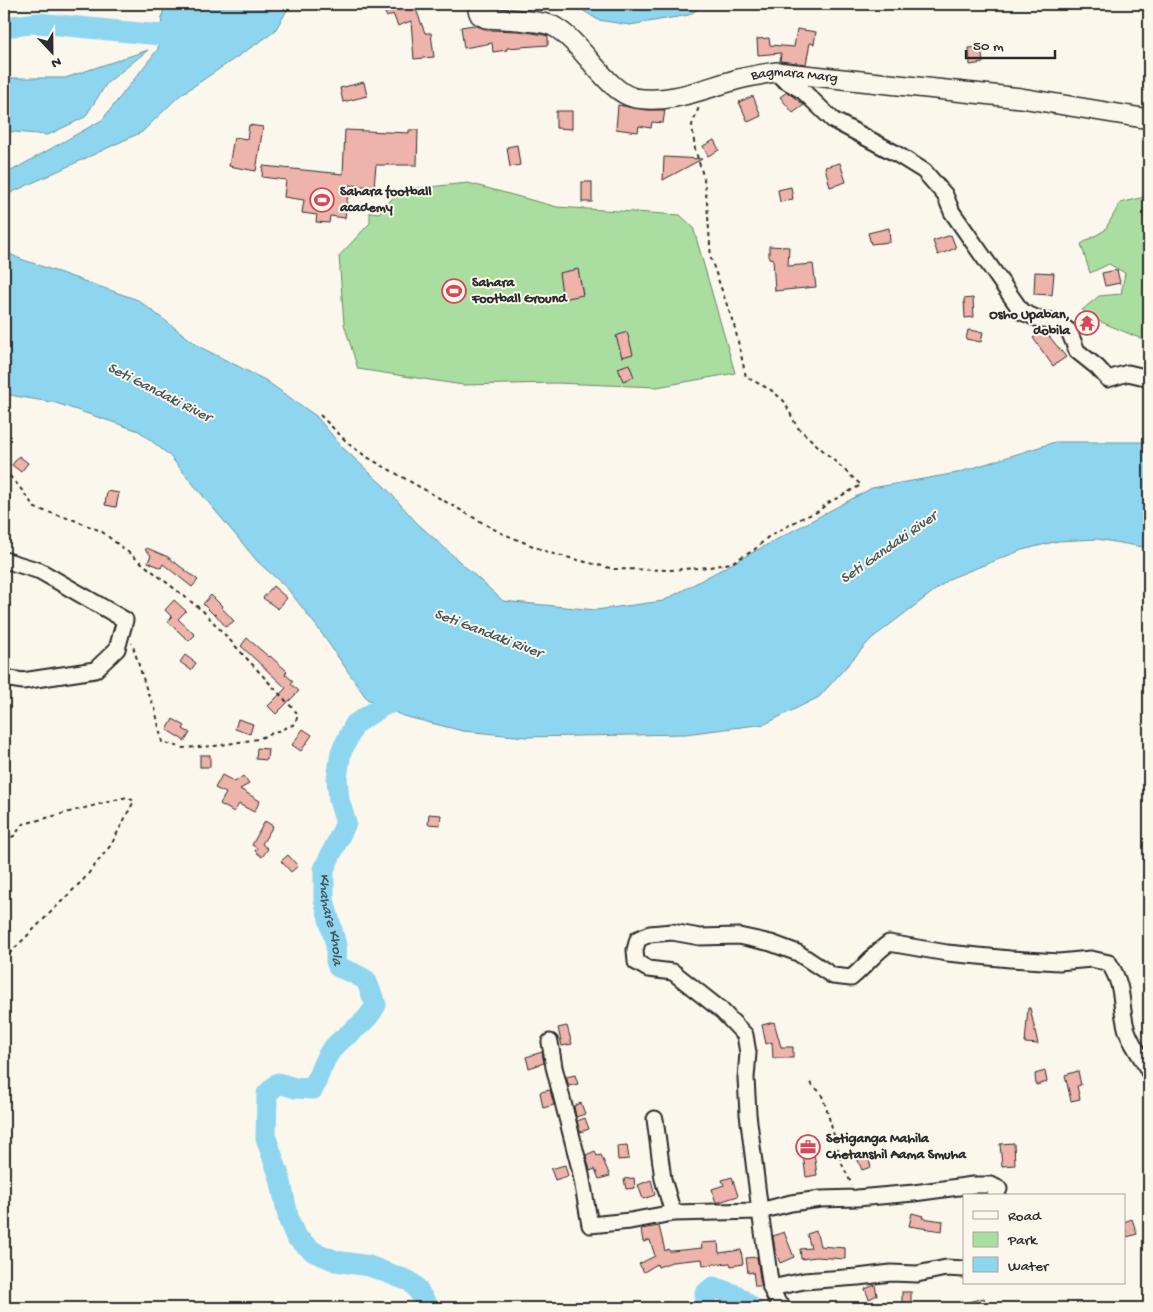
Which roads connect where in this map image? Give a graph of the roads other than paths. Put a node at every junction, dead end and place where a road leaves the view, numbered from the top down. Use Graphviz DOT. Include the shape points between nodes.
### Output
graph roads {
  1 [pos="478,4"];
  2 [pos="776,72"];
  3 [pos="1149,119"];
  4 [pos="1149,378"];
  5 [pos="4,560"];
  6 [pos="4,678"];
  7 [pos="550,1042"];
  8 [pos="1149,1072"];
  9 [pos="655,1120"];
  10 [pos="975,1190"];
  11 [pos="996,1194"];
  12 [pos="760,1211"];
  13 [pos="674,1213"];
  14 [pos="963,1269"];
  15 [pos="771,1288"];
  16 [pos="784,1308"];
  1 -- 2 [label="main road, Bagmara Marg" via="480,15 486,18 545,22 556,27 576,44 612,85 633,98 679,97"];
  2 -- 3 [label="main road, Bagmara Marg" via="1021,98"];
  2 -- 4 [label="street" via="803,91 832,120 895,152 924,171 945,195 952,212 1022,312 1058,323 1068,331 1077,351 1108,379 1128,373"];
  5 -- 6 [label="street" via="40,571 125,620 117,649 95,670 23,681"];
  7 -- 13 [label="street" via="590,1225"];
  8 -- 12 [label="street" via="1125,1024 1119,984 1109,963 1091,959 1059,962 1010,959 889,943 851,978 833,976 798,953 739,936 700,937 672,932 638,939 636,962 648,969 673,972 721,1010 745,1036 748,1114"];
  9 -- 13 [label="street" via="663,1179"];
  10 -- 11 [label="street" via="991,1185 998,1189"];
  10 -- 12 [label="street" via="821,1199"];
  12 -- 13 [label="street"];
  12 -- 15 [label="street"];
  14 -- 15 [label="street" via="804,1281"];
  15 -- 16 [label="street" via="779,1305"];
}
